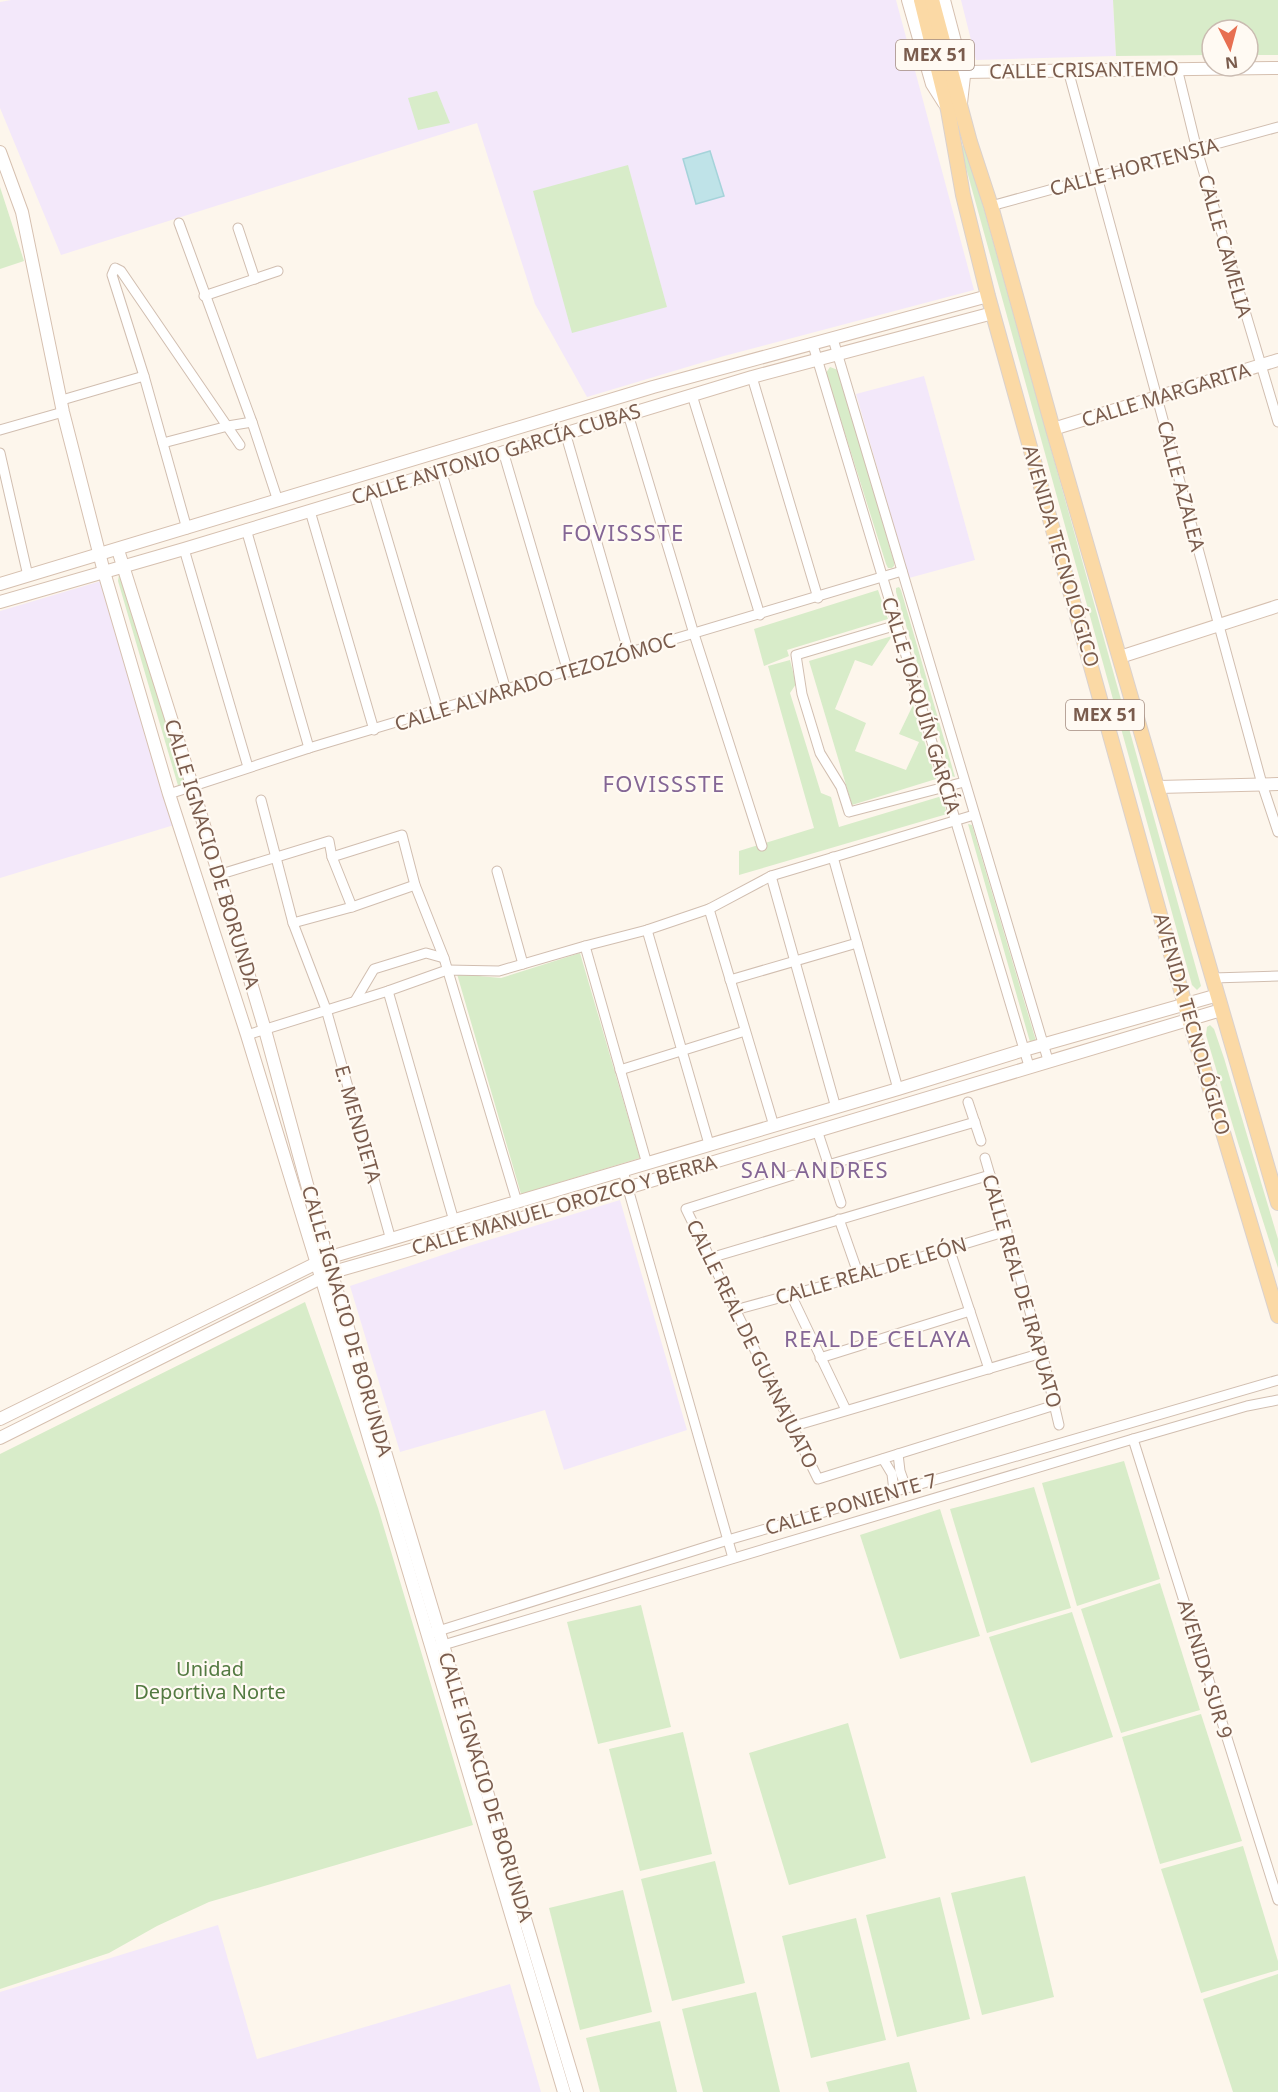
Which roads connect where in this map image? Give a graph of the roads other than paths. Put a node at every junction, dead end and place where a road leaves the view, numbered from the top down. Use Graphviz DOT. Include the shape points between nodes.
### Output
graph roads {
  1 [pos="908,0"];
  2 [pos="921,0"];
  3 [pos="932,0"];
  4 [pos="944,0"];
  5 [pos="1177,68"];
  6 [pos="1278,68"];
  7 [pos="1068,70"];
  8 [pos="963,72"];
  9 [pos="954,109"];
  10 [pos="1278,127"];
  11 [pos="1197,150"];
  12 [pos="0,152"];
  13 [pos="1097,177"];
  14 [pos="990,206"];
  15 [pos="179,223"];
  16 [pos="238,228"];
  17 [pos="278,271"];
  18 [pos="255,279"];
  19 [pos="204,296"];
  20 [pos="988,296"];
  21 [pos="993,313"];
  22 [pos="887,324"];
  23 [pos="833,339"];
  24 [pos="891,340"];
  25 [pos="813,345"];
  26 [pos="838,354"];
  27 [pos="818,359"];
  28 [pos="1278,360"];
  29 [pos="1261,366"];
  30 [pos="144,376"];
  31 [pos="752,377"];
  32 [pos="653,387"];
  33 [pos="692,395"];
  34 [pos="1157,398"];
  35 [pos="659,405"];
  36 [pos="63,406"];
  37 [pos="628,414"];
  38 [pos="252,422"];
  39 [pos="1278,422"];
  40 [pos="228,426"];
  41 [pos="1053,429"];
  42 [pos="0,430"];
  43 [pos="565,432"];
  44 [pos="163,443"];
  45 [pos="240,445"];
  46 [pos="503,451"];
  47 [pos="0,453"];
  48 [pos="441,470"];
  49 [pos="373,491"];
  50 [pos="278,501"];
  51 [pos="310,511"];
  52 [pos="187,529"];
  53 [pos="246,529"];
  54 [pos="184,549"];
  55 [pos="118,550"];
  56 [pos="100,555"];
  57 [pos="123,566"];
  58 [pos="902,571"];
  59 [pos="104,572"];
  60 [pos="28,576"];
  61 [pos="883,577"];
  62 [pos="0,584"];
  63 [pos="818,598"];
  64 [pos="0,602"];
  65 [pos="1278,606"];
  66 [pos="760,615"];
  67 [pos="897,625"];
  68 [pos="1219,625"];
  69 [pos="694,634"];
  70 [pos="629,654"];
  71 [pos="1119,657"];
  72 [pos="568,672"];
  73 [pos="506,690"];
  74 [pos="438,710"];
  75 [pos="374,730"];
  76 [pos="309,748"];
  77 [pos="248,767"];
  78 [pos="964,782"];
  79 [pos="1262,784"];
  80 [pos="1278,784"];
  81 [pos="192,785"];
  82 [pos="946,788"];
  83 [pos="1158,788"];
  84 [pos="169,794"];
  85 [pos="261,800"];
  86 [pos="974,815"];
  87 [pos="956,820"];
  88 [pos="1278,832"];
  89 [pos="762,846"];
  90 [pos="275,857"];
  91 [pos="333,857"];
  92 [pos="833,857"];
  93 [pos="497,871"];
  94 [pos="218,875"];
  95 [pos="771,876"];
  96 [pos="416,885"];
  97 [pos="352,907"];
  98 [pos="709,909"];
  99 [pos="293,923"];
  100 [pos="647,930"];
  101 [pos="857,943"];
  102 [pos="585,946"];
  103 [pos="444,958"];
  104 [pos="795,961"];
  105 [pos="524,964"];
  106 [pos="447,970"];
  107 [pos="1278,976"];
  108 [pos="1213,978"];
  109 [pos="730,980"];
  110 [pos="388,991"];
  111 [pos="1218,995"];
  112 [pos="355,1001"];
  113 [pos="1185,1004"];
  114 [pos="326,1009"];
  115 [pos="1221,1010"];
  116 [pos="1189,1019"];
  117 [pos="265,1030"];
  118 [pos="745,1031"];
  119 [pos="247,1035"];
  120 [pos="1042,1045"];
  121 [pos="1024,1050"];
  122 [pos="682,1051"];
  123 [pos="1048,1060"];
  124 [pos="1029,1066"];
  125 [pos="620,1070"];
  126 [pos="898,1089"];
  127 [pos="968,1102"];
  128 [pos="836,1108"];
  129 [pos="975,1122"];
  130 [pos="774,1126"];
  131 [pos="817,1130"];
  132 [pos="981,1141"];
  133 [pos="709,1144"];
  134 [pos="985,1158"];
  135 [pos="647,1164"];
  136 [pos="828,1165"];
  137 [pos="623,1171"];
  138 [pos="793,1174"];
  139 [pos="990,1175"];
  140 [pos="627,1188"];
  141 [pos="517,1202"];
  142 [pos="841,1203"];
  143 [pos="1278,1203"];
  144 [pos="839,1219"];
  145 [pos="454,1221"];
  146 [pos="1006,1231"];
  147 [pos="391,1240"];
  148 [pos="950,1248"];
  149 [pos="710,1258"];
  150 [pos="321,1260"];
  151 [pos="327,1275"];
  152 [pos="859,1276"];
  153 [pos="791,1295"];
  154 [pos="735,1310"];
  155 [pos="970,1311"];
  156 [pos="1278,1316"];
  157 [pos="1042,1353"];
  158 [pos="820,1358"];
  159 [pos="988,1369"];
  160 [pos="1278,1380"];
  161 [pos="1278,1400"];
  162 [pos="1055,1405"];
  163 [pos="846,1410"];
  164 [pos="0,1419"];
  165 [pos="1059,1425"];
  166 [pos="791,1427"];
  167 [pos="0,1438"];
  168 [pos="1133,1439"];
  169 [pos="898,1454"];
  170 [pos="883,1459"];
  171 [pos="906,1488"];
  172 [pos="894,1491"];
  173 [pos="728,1540"];
  174 [pos="733,1558"];
  175 [pos="439,1630"];
  176 [pos="427,1635"];
  177 [pos="438,1647"];
  178 [pos="1278,1900"];
  179 [pos="564,2092"];
  180 [pos="577,2092"];
  1 -- 9 [label="street" via="932,84"];
  2 -- 9 [label="main road, AVENIDA TECNOLÓGICO / MEX 51"];
  3 -- 9 [label="main road, AVENIDA TECNOLÓGICO / MEX 51"];
  4 -- 8 [label="street"];
  5 -- 6 [label="street, CALLE CRISANTEMO"];
  5 -- 7 [label="street, CALLE CRISANTEMO"];
  5 -- 11 [label="street, CALLE CAMELIA"];
  7 -- 8 [label="street, CALLE CRISANTEMO"];
  7 -- 13 [label="street, CALLE AZALEA"];
  8 -- 9 [label="street"];
  9 -- 14 [label="main road, AVENIDA TECNOLÓGICO / MEX 51"];
  9 -- 20 [label="main road, AVENIDA TECNOLÓGICO / MEX 51" via="963,195"];
  10 -- 11 [label="street, CALLE HORTENSIA"];
  11 -- 13 [label="street, CALLE HORTENSIA"];
  11 -- 29 [label="street, CALLE CAMELIA"];
  12 -- 36 [label="street, CALLE IGNACIO DE BORUNDA" via="22,212"];
  13 -- 14 [label="street, CALLE HORTENSIA"];
  13 -- 34 [label="street, CALLE AZALEA"];
  14 -- 41 [label="main road, AVENIDA TECNOLÓGICO / MEX 51"];
  15 -- 19 [label="street"];
  16 -- 18 [label="street"];
  17 -- 18 [label="street"];
  18 -- 19 [label="street"];
  19 -- 38 [label="street"];
  20 -- 21 [label="main road, AVENIDA TECNOLÓGICO / MEX 51"];
  20 -- 22 [label="street, CALLE ANTONIO GARCÍA CUBAS"];
  21 -- 24 [label="street, CALLE ANTONIO GARCÍA CUBAS"];
  21 -- 113 [label="main road, AVENIDA TECNOLÓGICO / MEX 51"];
  22 -- 23 [label="street, CALLE ANTONIO GARCÍA CUBAS"];
  22 -- 24 [label="street"];
  23 -- 25 [label="street, CALLE ANTONIO GARCÍA CUBAS"];
  23 -- 26 [label="street, CALLE JOAQUÍN GARCÍA"];
  24 -- 26 [label="street, CALLE ANTONIO GARCÍA CUBAS"];
  25 -- 27 [label="street, CALLE JOAQUÍN GARCÍA"];
  25 -- 32 [label="street, CALLE ANTONIO GARCÍA CUBAS"];
  26 -- 27 [label="street, CALLE ANTONIO GARCÍA CUBAS"];
  26 -- 58 [label="street, CALLE JOAQUÍN GARCÍA"];
  27 -- 31 [label="street, CALLE ANTONIO GARCÍA CUBAS"];
  27 -- 61 [label="street, CALLE JOAQUÍN GARCÍA"];
  28 -- 29 [label="street, CALLE MARGARITA"];
  29 -- 34 [label="street, CALLE MARGARITA"];
  29 -- 39 [label="street, CALLE CAMELIA"];
  30 -- 36 [label="street"];
  30 -- 40 [label="street" via="112,275 115,268 121,271"];
  30 -- 44 [label="street"];
  31 -- 33 [label="street, CALLE ANTONIO GARCÍA CUBAS"];
  31 -- 63 [label="street"];
  32 -- 35 [label="street"];
  32 -- 50 [label="street, CALLE ANTONIO GARCÍA CUBAS"];
  33 -- 35 [label="street, CALLE ANTONIO GARCÍA CUBAS"];
  33 -- 66 [label="street"];
  34 -- 41 [label="street, CALLE MARGARITA"];
  34 -- 68 [label="street, CALLE AZALEA"];
  35 -- 37 [label="street, CALLE ANTONIO GARCÍA CUBAS"];
  36 -- 42 [label="street"];
  36 -- 56 [label="street, CALLE IGNACIO DE BORUNDA"];
  37 -- 43 [label="street, CALLE ANTONIO GARCÍA CUBAS"];
  37 -- 69 [label="street"];
  38 -- 40 [label="street"];
  38 -- 50 [label="street"];
  40 -- 44 [label="street"];
  40 -- 45 [label="street"];
  41 -- 71 [label="main road, AVENIDA TECNOLÓGICO / MEX 51"];
  43 -- 46 [label="street, CALLE ANTONIO GARCÍA CUBAS"];
  43 -- 70 [label="street"];
  44 -- 52 [label="street"];
  46 -- 48 [label="street, CALLE ANTONIO GARCÍA CUBAS"];
  46 -- 72 [label="street"];
  47 -- 60 [label="street"];
  48 -- 49 [label="street, CALLE ANTONIO GARCÍA CUBAS"];
  48 -- 73 [label="street"];
  49 -- 51 [label="street, CALLE ANTONIO GARCÍA CUBAS"];
  49 -- 74 [label="street"];
  50 -- 52 [label="street, CALLE ANTONIO GARCÍA CUBAS"];
  51 -- 53 [label="street, CALLE ANTONIO GARCÍA CUBAS"];
  51 -- 75 [label="street"];
  52 -- 55 [label="street, CALLE ANTONIO GARCÍA CUBAS"];
  53 -- 54 [label="street, CALLE ANTONIO GARCÍA CUBAS"];
  53 -- 76 [label="street"];
  54 -- 57 [label="street, CALLE ANTONIO GARCÍA CUBAS"];
  54 -- 77 [label="street"];
  55 -- 56 [label="street, CALLE ANTONIO GARCÍA CUBAS"];
  55 -- 57 [label="street, CALLE IGNACIO DE BORUNDA"];
  56 -- 59 [label="street, CALLE IGNACIO DE BORUNDA"];
  56 -- 60 [label="street, CALLE ANTONIO GARCÍA CUBAS"];
  57 -- 59 [label="street, CALLE ANTONIO GARCÍA CUBAS"];
  57 -- 81 [label="street, CALLE IGNACIO DE BORUNDA"];
  58 -- 61 [label="street, CALLE ALVARADO TEZOZÓMOC"];
  58 -- 78 [label="street, CALLE JOAQUÍN GARCÍA"];
  59 -- 64 [label="street, CALLE ANTONIO GARCÍA CUBAS"];
  59 -- 84 [label="street, CALLE IGNACIO DE BORUNDA"];
  60 -- 62 [label="street, CALLE ANTONIO GARCÍA CUBAS"];
  61 -- 63 [label="street, CALLE ALVARADO TEZOZÓMOC"];
  61 -- 67 [label="street, CALLE JOAQUÍN GARCÍA"];
  63 -- 66 [label="street, CALLE ALVARADO TEZOZÓMOC"];
  65 -- 68 [label="street"];
  66 -- 69 [label="street, CALLE ALVARADO TEZOZÓMOC"];
  67 -- 82 [label="street, CALLE JOAQUÍN GARCÍA"];
  67 -- 82 [label="street" via="796,655 802,694 820,753 841,787 849,812"];
  68 -- 71 [label="street"];
  68 -- 79 [label="street, CALLE AZALEA"];
  69 -- 70 [label="street, CALLE ALVARADO TEZOZÓMOC"];
  69 -- 89 [label="street"];
  70 -- 72 [label="street, CALLE ALVARADO TEZOZÓMOC"];
  71 -- 83 [label="main road, AVENIDA TECNOLÓGICO / MEX 51"];
  72 -- 73 [label="street, CALLE ALVARADO TEZOZÓMOC"];
  73 -- 74 [label="street, CALLE ALVARADO TEZOZÓMOC"];
  74 -- 75 [label="street, CALLE ALVARADO TEZOZÓMOC"];
  75 -- 76 [label="street, CALLE ALVARADO TEZOZÓMOC"];
  76 -- 77 [label="street, CALLE ALVARADO TEZOZÓMOC"];
  77 -- 81 [label="street, CALLE ALVARADO TEZOZÓMOC"];
  78 -- 82 [label="street"];
  78 -- 86 [label="street, CALLE JOAQUÍN GARCÍA"];
  79 -- 80 [label="street"];
  79 -- 83 [label="street"];
  79 -- 88 [label="street, CALLE AZALEA"];
  81 -- 84 [label="street, CALLE ALVARADO TEZOZÓMOC"];
  81 -- 94 [label="street, CALLE IGNACIO DE BORUNDA"];
  82 -- 87 [label="street, CALLE JOAQUÍN GARCÍA"];
  83 -- 108 [label="main road, AVENIDA TECNOLÓGICO / MEX 51"];
  84 -- 119 [label="street, CALLE IGNACIO DE BORUNDA"];
  85 -- 90 [label="street, E. MENDIETA"];
  86 -- 87 [label="street"];
  86 -- 120 [label="street, CALLE JOAQUÍN GARCÍA"];
  87 -- 92 [label="street"];
  87 -- 121 [label="street, CALLE JOAQUÍN GARCÍA"];
  90 -- 91 [label="street" via="329,841"];
  90 -- 94 [label="street"];
  90 -- 99 [label="street, E. MENDIETA"];
  91 -- 96 [label="street" via="402,835"];
  91 -- 97 [label="street"];
  92 -- 95 [label="street"];
  92 -- 101 [label="street"];
  93 -- 105 [label="street"];
  94 -- 117 [label="street, CALLE IGNACIO DE BORUNDA"];
  95 -- 98 [label="street"];
  95 -- 104 [label="street"];
  96 -- 97 [label="street"];
  96 -- 103 [label="street"];
  97 -- 99 [label="street"];
  98 -- 100 [label="street"];
  98 -- 109 [label="street"];
  99 -- 114 [label="street, E. MENDIETA"];
  100 -- 102 [label="street"];
  100 -- 122 [label="street"];
  101 -- 104 [label="street"];
  101 -- 126 [label="street"];
  102 -- 105 [label="street"];
  102 -- 125 [label="street"];
  103 -- 106 [label="street"];
  103 -- 112 [label="street" via="426,953 374,969"];
  104 -- 109 [label="street"];
  104 -- 128 [label="street"];
  105 -- 106 [label="street" via="499,971"];
  106 -- 110 [label="street"];
  106 -- 141 [label="street"];
  107 -- 108 [label="street"];
  108 -- 111 [label="main road, AVENIDA TECNOLÓGICO / MEX 51"];
  109 -- 118 [label="street"];
  110 -- 112 [label="street"];
  110 -- 145 [label="street"];
  111 -- 113 [label="street, CALLE MANUEL OROZCO Y BERRA"];
  111 -- 115 [label="main road, AVENIDA TECNOLÓGICO / MEX 51"];
  112 -- 114 [label="street"];
  113 -- 116 [label="main road, AVENIDA TECNOLÓGICO / MEX 51"];
  113 -- 120 [label="street, CALLE MANUEL OROZCO Y BERRA"];
  114 -- 117 [label="street"];
  114 -- 147 [label="street, E. MENDIETA"];
  115 -- 116 [label="street, CALLE MANUEL OROZCO Y BERRA"];
  115 -- 143 [label="main road, AVENIDA TECNOLÓGICO / MEX 51"];
  116 -- 123 [label="street, CALLE MANUEL OROZCO Y BERRA"];
  116 -- 156 [label="main road, AVENIDA TECNOLÓGICO / MEX 51"];
  117 -- 119 [label="street"];
  117 -- 150 [label="street, CALLE IGNACIO DE BORUNDA"];
  118 -- 122 [label="street"];
  118 -- 130 [label="street"];
  119 -- 150 [label="street, CALLE IGNACIO DE BORUNDA"];
  120 -- 121 [label="street, CALLE MANUEL OROZCO Y BERRA"];
  120 -- 123 [label="street, CALLE JOAQUÍN GARCÍA"];
  121 -- 124 [label="street, CALLE JOAQUÍN GARCÍA"];
  121 -- 126 [label="street, CALLE MANUEL OROZCO Y BERRA"];
  122 -- 125 [label="street"];
  122 -- 133 [label="street"];
  123 -- 124 [label="street, CALLE MANUEL OROZCO Y BERRA"];
  124 -- 131 [label="street, CALLE MANUEL OROZCO Y BERRA"];
  125 -- 135 [label="street"];
  126 -- 128 [label="street, CALLE MANUEL OROZCO Y BERRA"];
  127 -- 129 [label="street"];
  128 -- 130 [label="street, CALLE MANUEL OROZCO Y BERRA"];
  129 -- 132 [label="street"];
  129 -- 136 [label="street"];
  130 -- 133 [label="street, CALLE MANUEL OROZCO Y BERRA"];
  131 -- 136 [label="street"];
  131 -- 140 [label="street, CALLE MANUEL OROZCO Y BERRA"];
  133 -- 135 [label="street, CALLE MANUEL OROZCO Y BERRA"];
  134 -- 139 [label="street, CALLE REAL DE IRAPUATO"];
  135 -- 137 [label="street, CALLE MANUEL OROZCO Y BERRA"];
  136 -- 142 [label="street"];
  137 -- 140 [label="street"];
  137 -- 141 [label="street, CALLE MANUEL OROZCO Y BERRA"];
  138 -- 149 [label="street, CALLE REAL DE GUANAJUATO" via="686,1209"];
  139 -- 144 [label="street"];
  139 -- 146 [label="street, CALLE REAL DE IRAPUATO"];
  140 -- 151 [label="street, CALLE MANUEL OROZCO Y BERRA"];
  140 -- 173 [label="street"];
  141 -- 145 [label="street, CALLE MANUEL OROZCO Y BERRA"];
  144 -- 149 [label="street"];
  144 -- 152 [label="street"];
  145 -- 147 [label="street, CALLE MANUEL OROZCO Y BERRA"];
  146 -- 148 [label="street, CALLE REAL DE LEÓN"];
  146 -- 157 [label="street, CALLE REAL DE IRAPUATO"];
  147 -- 150 [label="street, CALLE MANUEL OROZCO Y BERRA"];
  148 -- 152 [label="street, CALLE REAL DE LEÓN"];
  148 -- 155 [label="street"];
  149 -- 154 [label="street, CALLE REAL DE GUANAJUATO"];
  150 -- 151 [label="street, CALLE IGNACIO DE BORUNDA"];
  150 -- 164 [label="street, CALLE MANUEL OROZCO Y BERRA"];
  151 -- 167 [label="street, CALLE MANUEL OROZCO Y BERRA"];
  151 -- 175 [label="street, CALLE IGNACIO DE BORUNDA"];
  151 -- 176 [label="street, CALLE IGNACIO DE BORUNDA"];
  152 -- 153 [label="street, CALLE REAL DE LEÓN"];
  153 -- 154 [label="street, CALLE REAL DE LEÓN"];
  153 -- 158 [label="street"];
  154 -- 166 [label="street, CALLE REAL DE GUANAJUATO"];
  155 -- 158 [label="street"];
  155 -- 159 [label="street"];
  157 -- 159 [label="street"];
  157 -- 162 [label="street, CALLE REAL DE IRAPUATO"];
  158 -- 163 [label="street"];
  159 -- 163 [label="street"];
  160 -- 171 [label="street, CALLE PONIENTE 7"];
  161 -- 168 [label="street, CALLE PONIENTE 7"];
  162 -- 165 [label="street, CALLE REAL DE IRAPUATO"];
  162 -- 169 [label="street"];
  163 -- 166 [label="street"];
  166 -- 170 [label="street, CALLE REAL DE GUANAJUATO" via="818,1479"];
  168 -- 174 [label="street, CALLE PONIENTE 7"];
  168 -- 178 [label="street, AVENIDA SUR 9"];
  169 -- 170 [label="street"];
  169 -- 171 [label="street"];
  170 -- 172 [label="street" via="892,1473"];
  171 -- 172 [label="street, CALLE PONIENTE 7"];
  172 -- 173 [label="street, CALLE PONIENTE 7"];
  173 -- 174 [label="street"];
  173 -- 175 [label="street, CALLE PONIENTE 7"];
  174 -- 177 [label="street, CALLE PONIENTE 7"];
  175 -- 176 [label="street, CALLE PONIENTE 7"];
  175 -- 177 [label="street, CALLE IGNACIO DE BORUNDA"];
  176 -- 177 [label="street, CALLE IGNACIO DE BORUNDA"];
  177 -- 179 [label="street, CALLE IGNACIO DE BORUNDA"];
  177 -- 180 [label="street, CALLE IGNACIO DE BORUNDA"];
}
